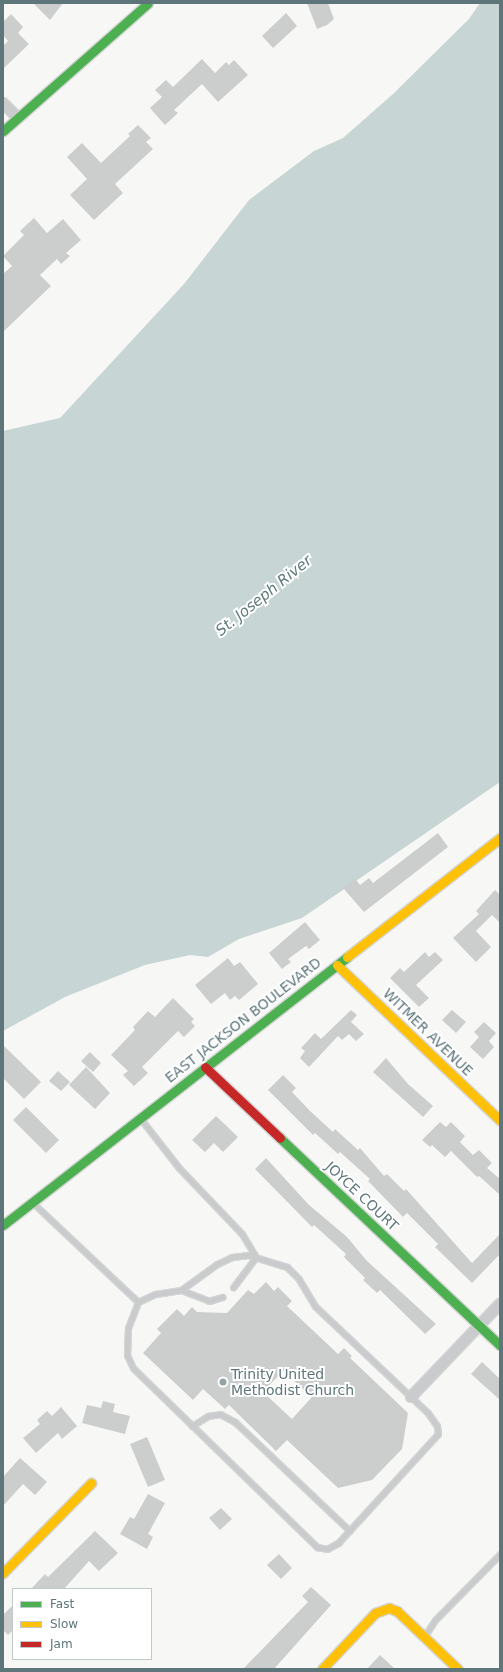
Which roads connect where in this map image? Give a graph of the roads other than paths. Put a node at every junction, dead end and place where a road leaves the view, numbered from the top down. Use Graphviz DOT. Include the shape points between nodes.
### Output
graph roads {
  1 [pos="148,3"];
  2 [pos="3,103"];
  3 [pos="18,118"];
  4 [pos="3,131"];
  5 [pos="500,838"];
  6 [pos="337,965"];
  7 [pos="205,1068"];
  8 [pos="140,1118"];
  9 [pos="500,1120"];
  10 [pos="32,1202"];
  11 [pos="3,1225"];
  12 [pos="256,1258"];
  13 [pos="233,1287"];
  14 [pos="181,1290"];
  15 [pos="222,1298"];
  16 [pos="138,1302"];
  17 [pos="500,1304"];
  18 [pos="479,1326"];
  19 [pos="500,1345"];
  20 [pos="411,1397"];
  21 [pos="192,1426"];
  22 [pos="91,1483"];
  23 [pos="350,1531"];
  24 [pos="500,1554"];
  25 [pos="3,1574"];
  26 [pos="424,1637"];
  27 [pos="322,1669"];
  28 [pos="458,1669"];
  1 -- 3 [label="street"];
  2 -- 3 [label="street"];
  3 -- 4 [label="street"];
  5 -- 6 [label="street, EAST JACKSON BOULEVARD"];
  6 -- 7 [label="street, EAST JACKSON BOULEVARD"];
  6 -- 9 [label="street, WITMER AVENUE"];
  7 -- 8 [label="street, EAST JACKSON BOULEVARD"];
  7 -- 18 [label="street, JOYCE COURT"];
  8 -- 10 [label="street, EAST JACKSON BOULEVARD"];
  8 -- 12 [label="lane" via="179,1168 242,1234"];
  10 -- 11 [label="street, EAST JACKSON BOULEVARD"];
  10 -- 16 [label="lane"];
  12 -- 13 [label="lane"];
  12 -- 14 [label="lane" via="248,1255 222,1262"];
  12 -- 20 [label="lane" via="287,1267 299,1279 315,1306"];
  14 -- 15 [label="lane" via="209,1301"];
  14 -- 16 [label="lane" via="155,1294"];
  16 -- 21 [label="lane" via="128,1328 127,1355 133,1368"];
  17 -- 18 [label="street"];
  18 -- 19 [label="street, JOYCE COURT"];
  18 -- 20 [label="street"];
  20 -- 23 [label="lane" via="438,1426 438,1434"];
  21 -- 23 [label="lane" via="208,1416 220,1414 235,1422"];
  21 -- 23 [label="lane" via="317,1547 327,1549 338,1543"];
  22 -- 25 [label="street"];
  24 -- 26 [label="lane" via="435,1620"];
  26 -- 27 [label="street" via="397,1611 389,1608 381,1610"];
  26 -- 28 [label="street"];
}
